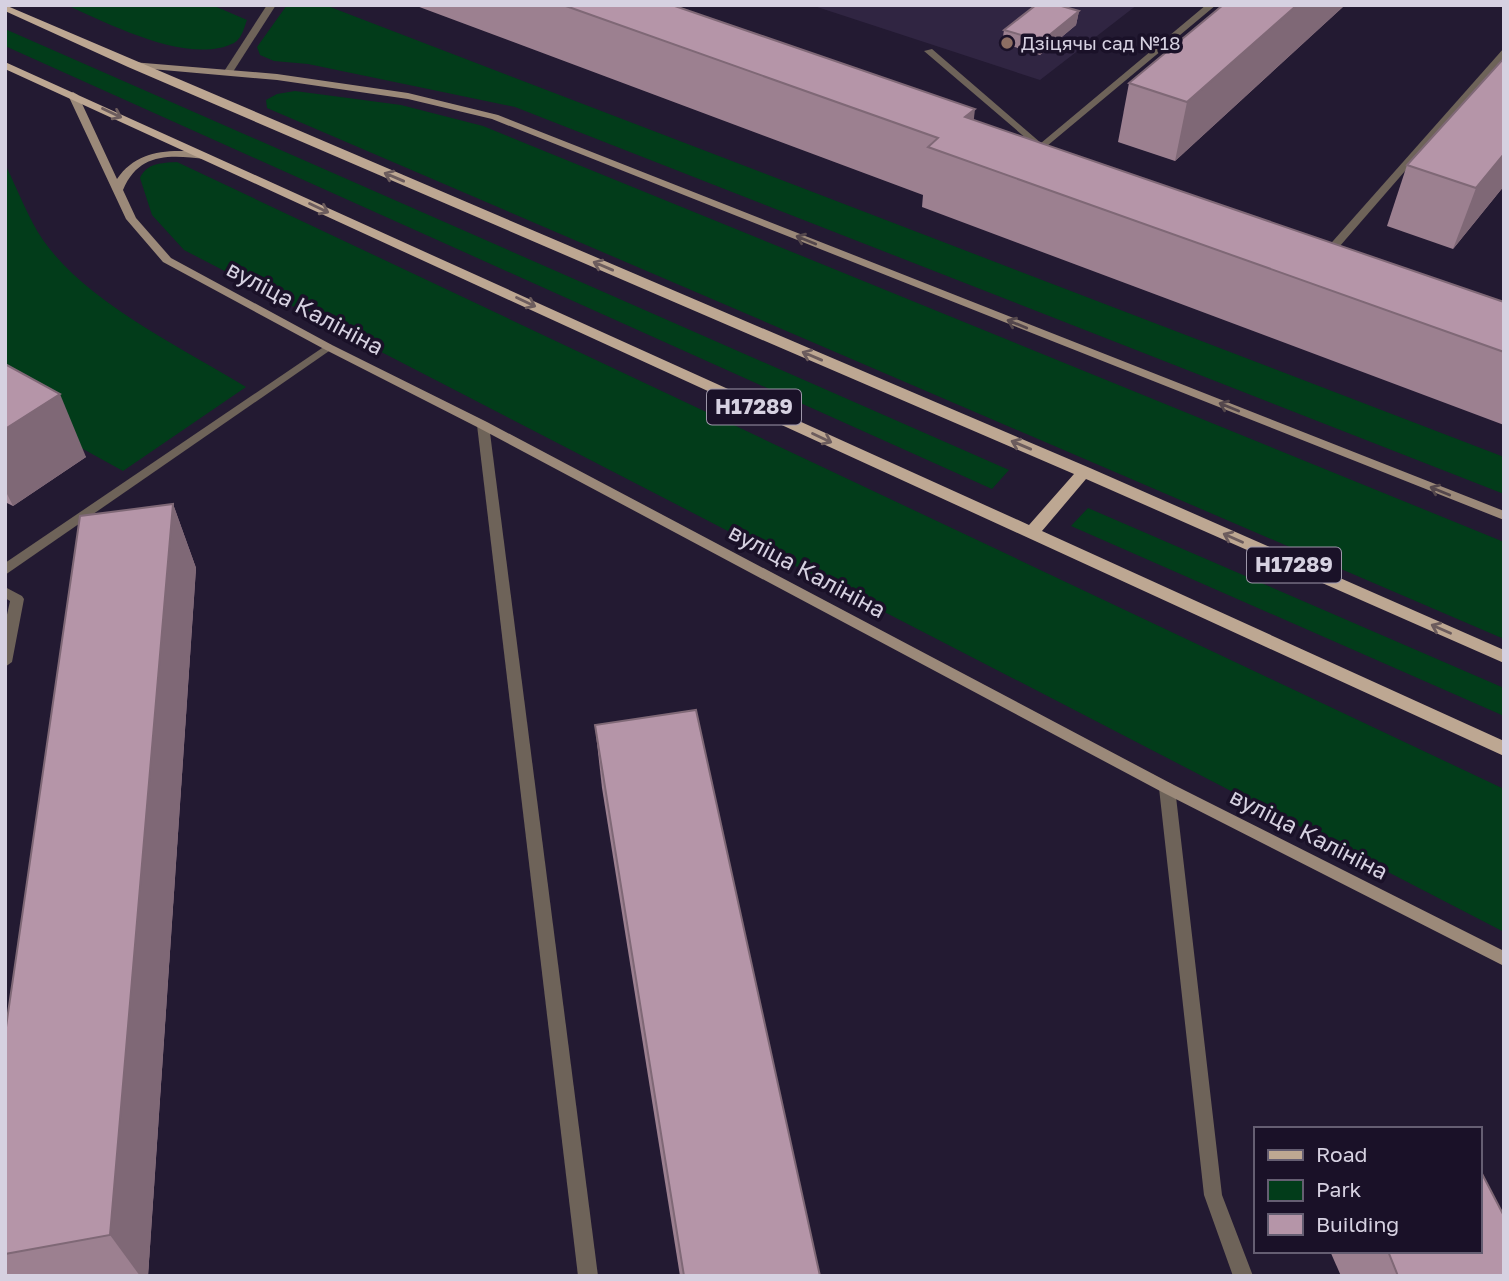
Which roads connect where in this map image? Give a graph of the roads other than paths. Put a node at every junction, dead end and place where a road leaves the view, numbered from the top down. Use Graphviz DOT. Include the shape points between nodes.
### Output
graph roads {
  1 [pos="272,5"];
  2 [pos="1212,5"];
  3 [pos="5,7"];
  4 [pos="929,51"];
  5 [pos="1504,51"];
  6 [pos="5,65"];
  7 [pos="132,65"];
  8 [pos="228,73"];
  9 [pos="73,95"];
  10 [pos="1015,139"];
  11 [pos="1041,148"];
  12 [pos="1054,153"];
  13 [pos="206,156"];
  14 [pos="117,191"];
  15 [pos="1316,247"];
  16 [pos="1329,252"];
  17 [pos="1341,257"];
  18 [pos="328,347"];
  19 [pos="483,425"];
  20 [pos="1084,472"];
  21 [pos="1504,516"];
  22 [pos="1030,534"];
  23 [pos="5,570"];
  24 [pos="5,592"];
  25 [pos="1504,657"];
  26 [pos="5,662"];
  27 [pos="1504,749"];
  28 [pos="1167,788"];
  29 [pos="1504,959"];
  30 [pos="588,1276"];
  31 [pos="1243,1276"];
  1 -- 8 [label="lane"];
  2 -- 11 [label="lane"];
  3 -- 7 [label="main road, Н17289"];
  4 -- 11 [label="lane"];
  5 -- 16 [label="lane"];
  6 -- 9 [label="main road, Н17289"];
  7 -- 8 [label="street"];
  20 -- 7 [label="main road, Н17289, one-way"];
  21 -- 8 [label="street, one-way" via="495,117 408,96"];
  9 -- 13 [label="main road, Н17289, one-way"];
  9 -- 14 [label="street, вуліца Калініна"];
  10 -- 11 [label="lane"];
  11 -- 12 [label="lane"];
  13 -- 14 [label="street" via="150,156 131,165"];
  13 -- 22 [label="main road, Н17289, one-way"];
  14 -- 18 [label="street, вуліца Калініна" via="131,219 167,260"];
  15 -- 16 [label="lane"];
  16 -- 17 [label="lane"];
  18 -- 19 [label="street, вуліца Калініна"];
  18 -- 23 [label="lane"];
  19 -- 28 [label="street, вуліца Калініна"];
  19 -- 30 [label="lane"];
  20 -- 22 [label="main road"];
  25 -- 20 [label="main road, Н17289, one-way"];
  22 -- 27 [label="main road, Н17289"];
  24 -- 26 [label="lane" via="17,598"];
  28 -- 29 [label="street, вуліца Калініна"];
  28 -- 31 [label="lane" via="1213,1195"];
}
